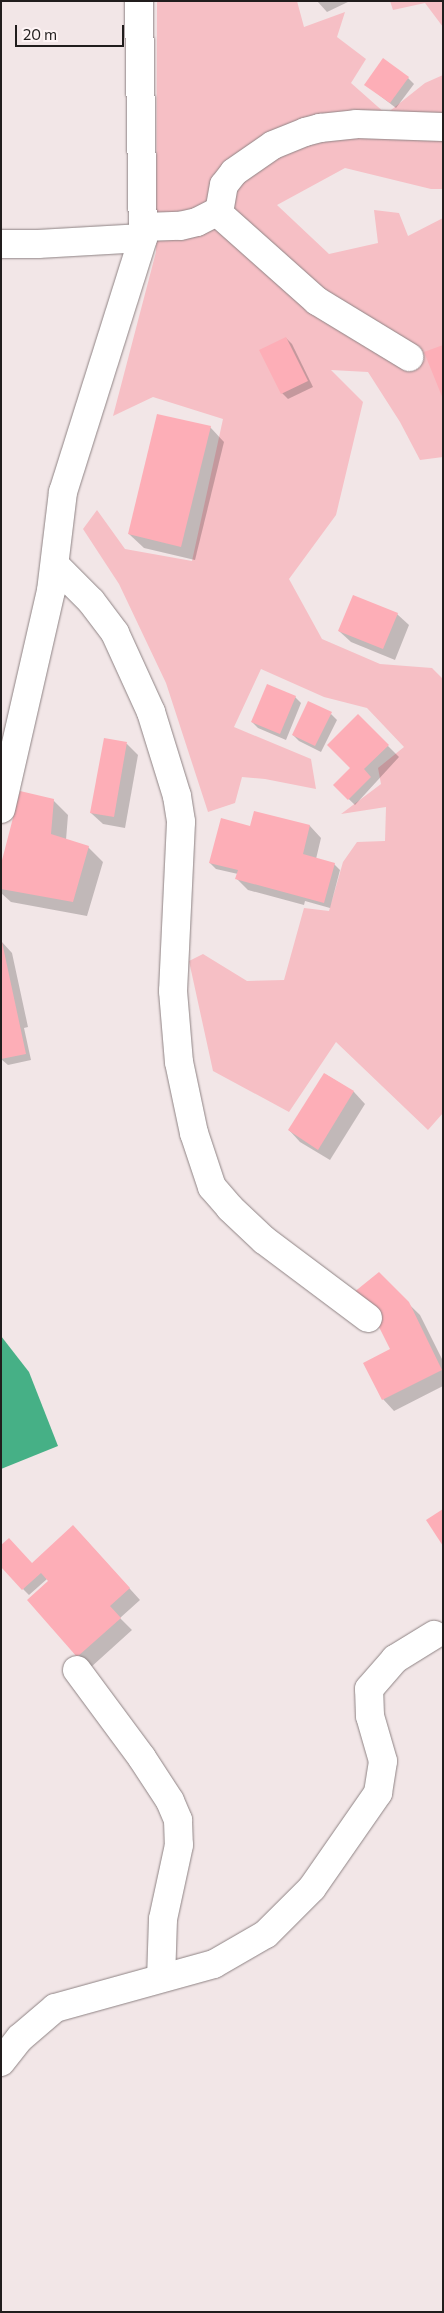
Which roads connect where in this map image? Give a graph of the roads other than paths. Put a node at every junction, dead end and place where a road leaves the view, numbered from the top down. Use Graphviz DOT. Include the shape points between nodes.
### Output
graph roads {
  1 [pos="139,1"];
  2 [pos="443,127"];
  3 [pos="217,212"];
  4 [pos="136,235"];
  5 [pos="1,244"];
  6 [pos="409,357"];
  7 [pos="54,565"];
  8 [pos="1,809"];
  9 [pos="368,1318"];
  10 [pos="434,1636"];
  11 [pos="77,1670"];
  12 [pos="162,1978"];
  13 [pos="1,2062"];
  1 -- 4 [label="street"];
  2 -- 3 [label="street" via="356,124 305,132 273,146 234,172 224,185"];
  3 -- 4 [label="street" via="197,222"];
  3 -- 6 [label="street" via="317,301"];
  4 -- 5 [label="street"];
  4 -- 7 [label="street" via="63,492"];
  7 -- 8 [label="street" via="51,592"];
  7 -- 9 [label="street" via="91,601 115,633 148,703 177,796 181,822 173,991 179,1062 194,1133 212,1187 264,1240"];
  10 -- 12 [label="street" via="395,1659 369,1689 370,1716 383,1761 378,1793 312,1888 266,1934 214,1964"];
  11 -- 12 [label="street" via="142,1758 170,1801 178,1820 179,1845 163,1920"];
  12 -- 13 [label="street" via="55,2008 20,2038"];
}
